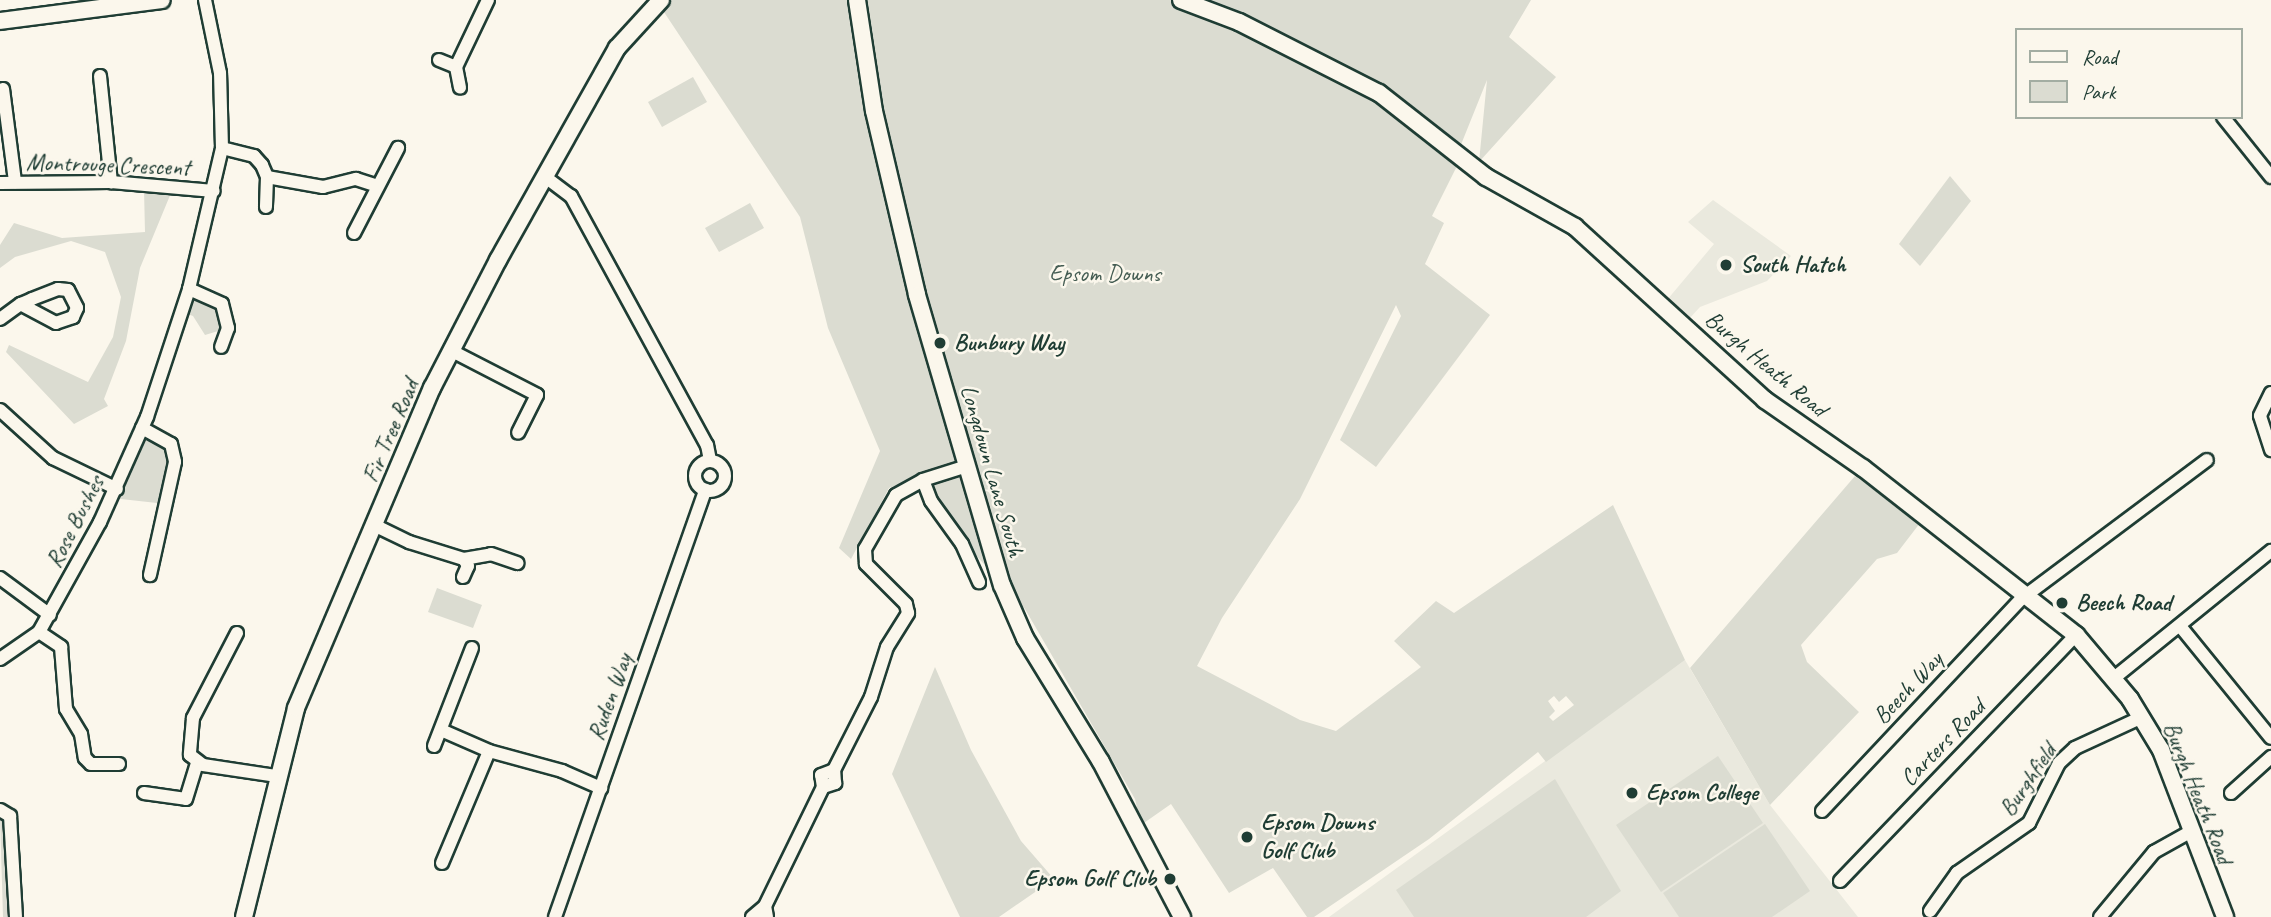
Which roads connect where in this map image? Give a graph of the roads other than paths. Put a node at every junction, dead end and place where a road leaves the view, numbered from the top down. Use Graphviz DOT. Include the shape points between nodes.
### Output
graph roads {
  1 [pos="162,0"];
  2 [pos="205,0"];
  3 [pos="488,0"];
  4 [pos="661,0"];
  5 [pos="857,0"];
  6 [pos="1181,0"];
  7 [pos="0,21"];
  8 [pos="439,61"];
  9 [pos="457,67"];
  10 [pos="100,76"];
  11 [pos="460,88"];
  12 [pos="3,89"];
  13 [pos="2225,119"];
  14 [pos="222,148"];
  15 [pos="398,148"];
  16 [pos="2270,173"];
  17 [pos="544,176"];
  18 [pos="267,177"];
  19 [pos="15,182"];
  20 [pos="111,182"];
  21 [pos="0,183"];
  22 [pos="377,186"];
  23 [pos="214,191"];
  24 [pos="266,207"];
  25 [pos="354,233"];
  26 [pos="189,289"];
  27 [pos="21,304"];
  28 [pos="0,319"];
  29 [pos="221,347"];
  30 [pos="450,350"];
  31 [pos="2271,393"];
  32 [pos="0,410"];
  33 [pos="142,428"];
  34 [pos="519,433"];
  35 [pos="2271,450"];
  36 [pos="710,460"];
  37 [pos="2207,460"];
  38 [pos="967,466"];
  39 [pos="923,480"];
  40 [pos="117,489"];
  41 [pos="705,490"];
  42 [pos="376,526"];
  43 [pos="2271,551"];
  44 [pos="464,559"];
  45 [pos="517,564"];
  46 [pos="150,575"];
  47 [pos="463,577"];
  48 [pos="0,578"];
  49 [pos="979,582"];
  50 [pos="2027,596"];
  51 [pos="50,615"];
  52 [pos="2180,626"];
  53 [pos="38,632"];
  54 [pos="237,633"];
  55 [pos="2076,635"];
  56 [pos="472,648"];
  57 [pos="0,659"];
  58 [pos="2114,678"];
  59 [pos="2143,717"];
  60 [pos="441,730"];
  61 [pos="2271,738"];
  62 [pos="434,746"];
  63 [pos="489,751"];
  64 [pos="2271,757"];
  65 [pos="197,763"];
  66 [pos="119,764"];
  67 [pos="277,776"];
  68 [pos="601,788"];
  69 [pos="144,793"];
  70 [pos="2231,793"];
  71 [pos="0,810"];
  72 [pos="1822,811"];
  73 [pos="2190,832"];
  74 [pos="442,863"];
  75 [pos="1840,881"];
  76 [pos="1930,911"];
  77 [pos="766,912"];
  78 [pos="16,917"];
  79 [pos="244,917"];
  80 [pos="555,917"];
  81 [pos="752,917"];
  82 [pos="1182,917"];
  83 [pos="2100,917"];
  84 [pos="2225,917"];
  1 -- 7 [label="main road"];
  2 -- 14 [label="street, Rose Bushes" via="220,74"];
  3 -- 9 [label="street"];
  4 -- 17 [label="main road, Fir Tree Road" via="617,48"];
  5 -- 38 [label="main road, Longdown Lane South" via="874,111 917,295"];
  6 -- 50 [label="main road, Burgh Heath Road" via="1239,22 1380,93 1486,177 1575,226 1765,400 1863,468"];
  8 -- 9 [label="street"];
  9 -- 11 [label="street"];
  10 -- 20 [label="street"];
  12 -- 19 [label="street"];
  13 -- 16 [label="street"];
  14 -- 18 [label="street" via="254,156"];
  14 -- 23 [label="street, Rose Bushes"];
  15 -- 22 [label="street"];
  17 -- 30 [label="main road, Fir Tree Road"];
  17 -- 36 [label="street, Ruden Way" via="571,195 707,445"];
  18 -- 22 [label="street" via="323,187 348,179"];
  18 -- 24 [label="street"];
  19 -- 20 [label="street, Montrouge Crescent"];
  19 -- 21 [label="street, Montrouge Crescent"];
  20 -- 23 [label="street, Montrouge Crescent"];
  22 -- 25 [label="street"];
  23 -- 26 [label="street, Rose Bushes"];
  26 -- 29 [label="street" via="222,304 228,328"];
  26 -- 33 [label="street, Rose Bushes"];
  27 -- 28 [label="street"];
  30 -- 34 [label="street" via="537,395"];
  30 -- 42 [label="main road, Fir Tree Road"];
  31 -- 35 [label="street" via="2260,416"];
  32 -- 40 [label="street" via="53,458"];
  33 -- 40 [label="street, Rose Bushes"];
  33 -- 46 [label="street" via="171,444 175,461"];
  36 -- 41 [label="street, Ruden Way" via="700,464 695,473"];
  36 -- 41 [label="street, Ruden Way" via="724,469 724,481 716,489"];
  37 -- 50 [label="street"];
  38 -- 39 [label="street"];
  38 -- 82 [label="main road, Longdown Lane South" via="1002,585 1025,638 1101,762"];
  39 -- 49 [label="street" via="930,501 962,544"];
  39 -- 77 [label="street" via="896,495 865,549 866,564 906,604 908,612 887,647 871,697 834,771 835,783 823,787"];
  40 -- 51 [label="street, Rose Bushes"];
  41 -- 68 [label="street, Ruden Way"];
  42 -- 44 [label="street"];
  42 -- 67 [label="main road, Fir Tree Road" via="296,708"];
  43 -- 52 [label="street"];
  44 -- 45 [label="street" via="491,554"];
  44 -- 47 [label="street" via="468,566"];
  48 -- 51 [label="street"];
  50 -- 55 [label="main road, Burgh Heath Road"];
  50 -- 72 [label="street, Beech Way"];
  51 -- 53 [label="street, Rose Bushes"];
  52 -- 58 [label="street"];
  52 -- 61 [label="street"];
  53 -- 57 [label="street, Rose Bushes"];
  53 -- 66 [label="street" via="61,647 66,709 81,734 85,758 91,764"];
  54 -- 65 [label="street" via="189,730 187,746"];
  55 -- 58 [label="main road, Burgh Heath Road"];
  55 -- 75 [label="street, Carters Road"];
  56 -- 60 [label="street"];
  58 -- 59 [label="main road, Burgh Heath Road"];
  59 -- 73 [label="main road, Burgh Heath Road" via="2166,762"];
  59 -- 76 [label="street, Burghfield" via="2075,748 2059,763 2029,823 1957,873"];
  60 -- 62 [label="street"];
  60 -- 63 [label="street"];
  63 -- 68 [label="street" via="562,771"];
  63 -- 74 [label="street"];
  64 -- 70 [label="street"];
  65 -- 67 [label="street"];
  65 -- 69 [label="street" via="186,799"];
  67 -- 79 [label="main road, Fir Tree Road"];
  68 -- 80 [label="street, Ruden Way"];
  71 -- 78 [label="street" via="10,816"];
  73 -- 83 [label="street" via="2154,852"];
  73 -- 84 [label="main road, Burgh Heath Road"];
  77 -- 81 [label="street"];
}
